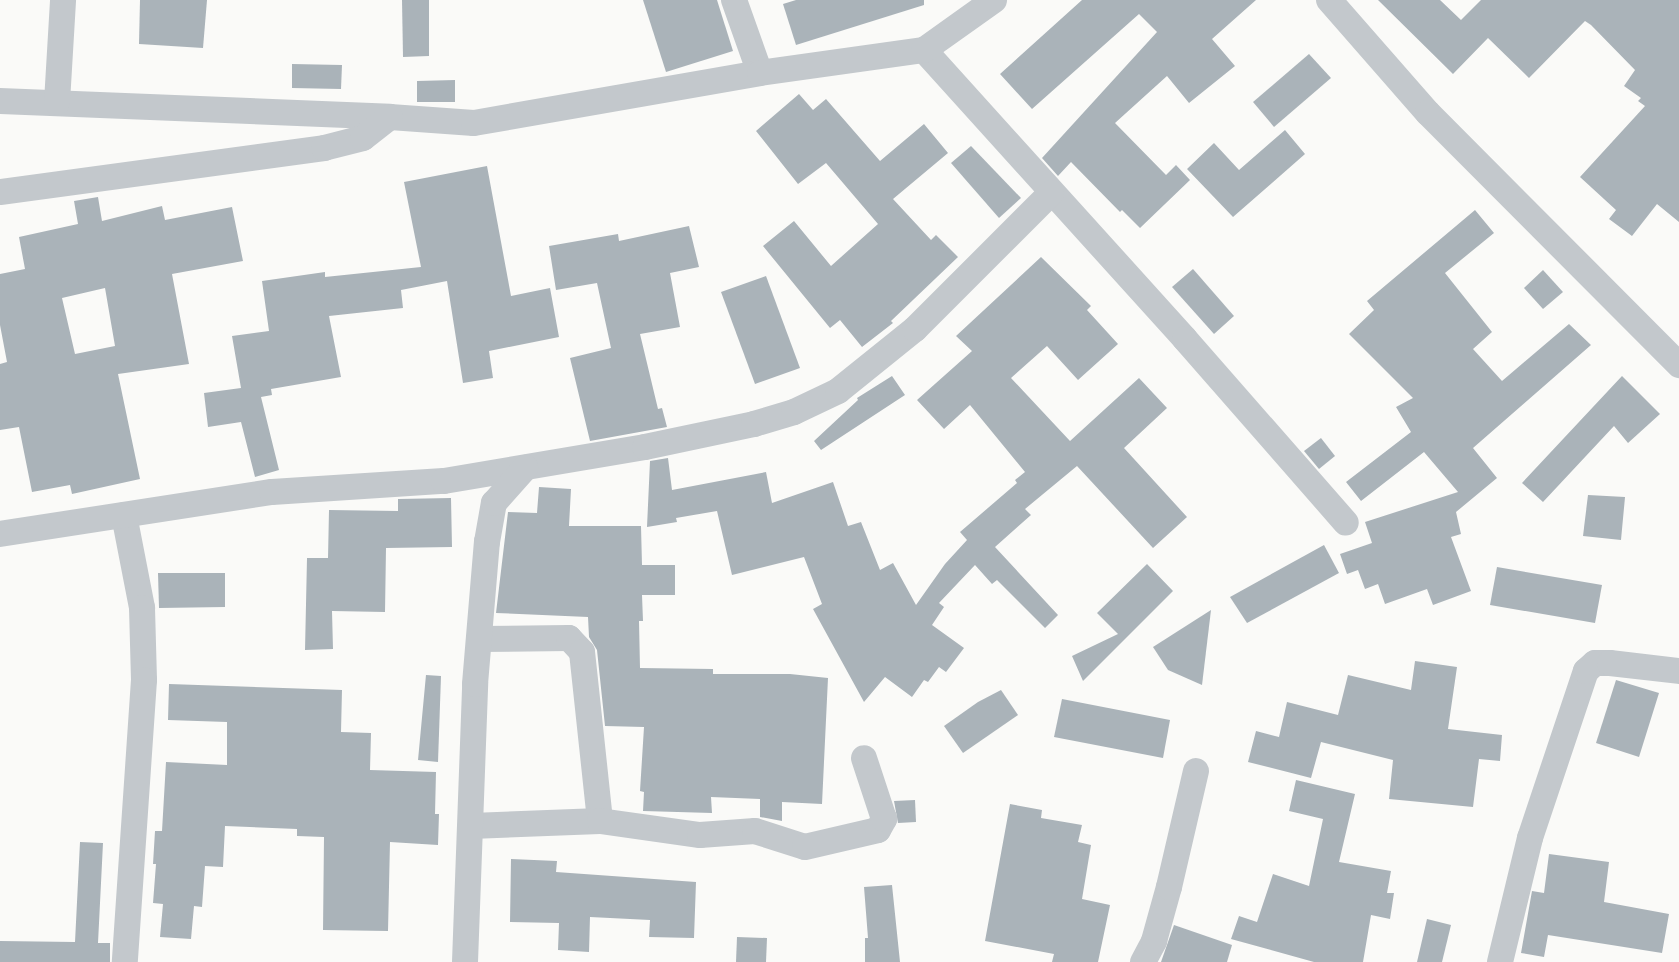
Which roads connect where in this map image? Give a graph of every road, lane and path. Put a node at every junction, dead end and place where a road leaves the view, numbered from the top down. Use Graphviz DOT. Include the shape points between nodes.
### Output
graph roads {
  1 [pos="63,0"];
  2 [pos="734,0"];
  3 [pos="994,0"];
  4 [pos="1329,0"];
  5 [pos="924,50"];
  6 [pos="760,73"];
  7 [pos="0,100"];
  8 [pos="57,102"];
  9 [pos="390,117"];
  10 [pos="0,192"];
  11 [pos="1050,193"];
  12 [pos="1679,365"];
  13 [pos="525,468"];
  14 [pos="124,515"];
  15 [pos="1346,523"];
  16 [pos="0,534"];
  17 [pos="479,639"];
  18 [pos="1679,671"];
  19 [pos="864,758"];
  20 [pos="1196,771"];
  21 [pos="600,821"];
  22 [pos="471,826"];
  23 [pos="125,962"];
  24 [pos="465,962"];
  25 [pos="1143,962"];
  26 [pos="1500,962"];
  1 -- 8 [label="street"];
  2 -- 6 [label="street"];
  3 -- 5 [label="street"];
  4 -- 12 [label="street" via="1428,113"];
  5 -- 6 [label="street"];
  5 -- 11 [label="street"];
  6 -- 9 [label="street" via="474,123"];
  7 -- 8 [label="street"];
  8 -- 9 [label="street"];
  9 -- 10 [label="street" via="363,138 324,148"];
  11 -- 13 [label="street" via="915,329 838,391 794,412 754,424"];
  11 -- 15 [label="street" via="1185,339"];
  13 -- 14 [label="street" via="444,481 272,492"];
  13 -- 17 [label="street" via="494,503 486,542"];
  14 -- 16 [label="street"];
  14 -- 23 [label="street" via="142,608 144,680"];
  17 -- 21 [label="street" via="569,638 582,652"];
  17 -- 22 [label="street"];
  18 -- 26 [label="street" via="1610,663 1595,663 1586,671 1530,838"];
  19 -- 21 [label="street" via="884,819 878,830 805,847 754,831 700,835"];
  20 -- 25 [label="street" via="1166,898 1154,941"];
  21 -- 22 [label="street"];
  22 -- 24 [label="street"];
}
